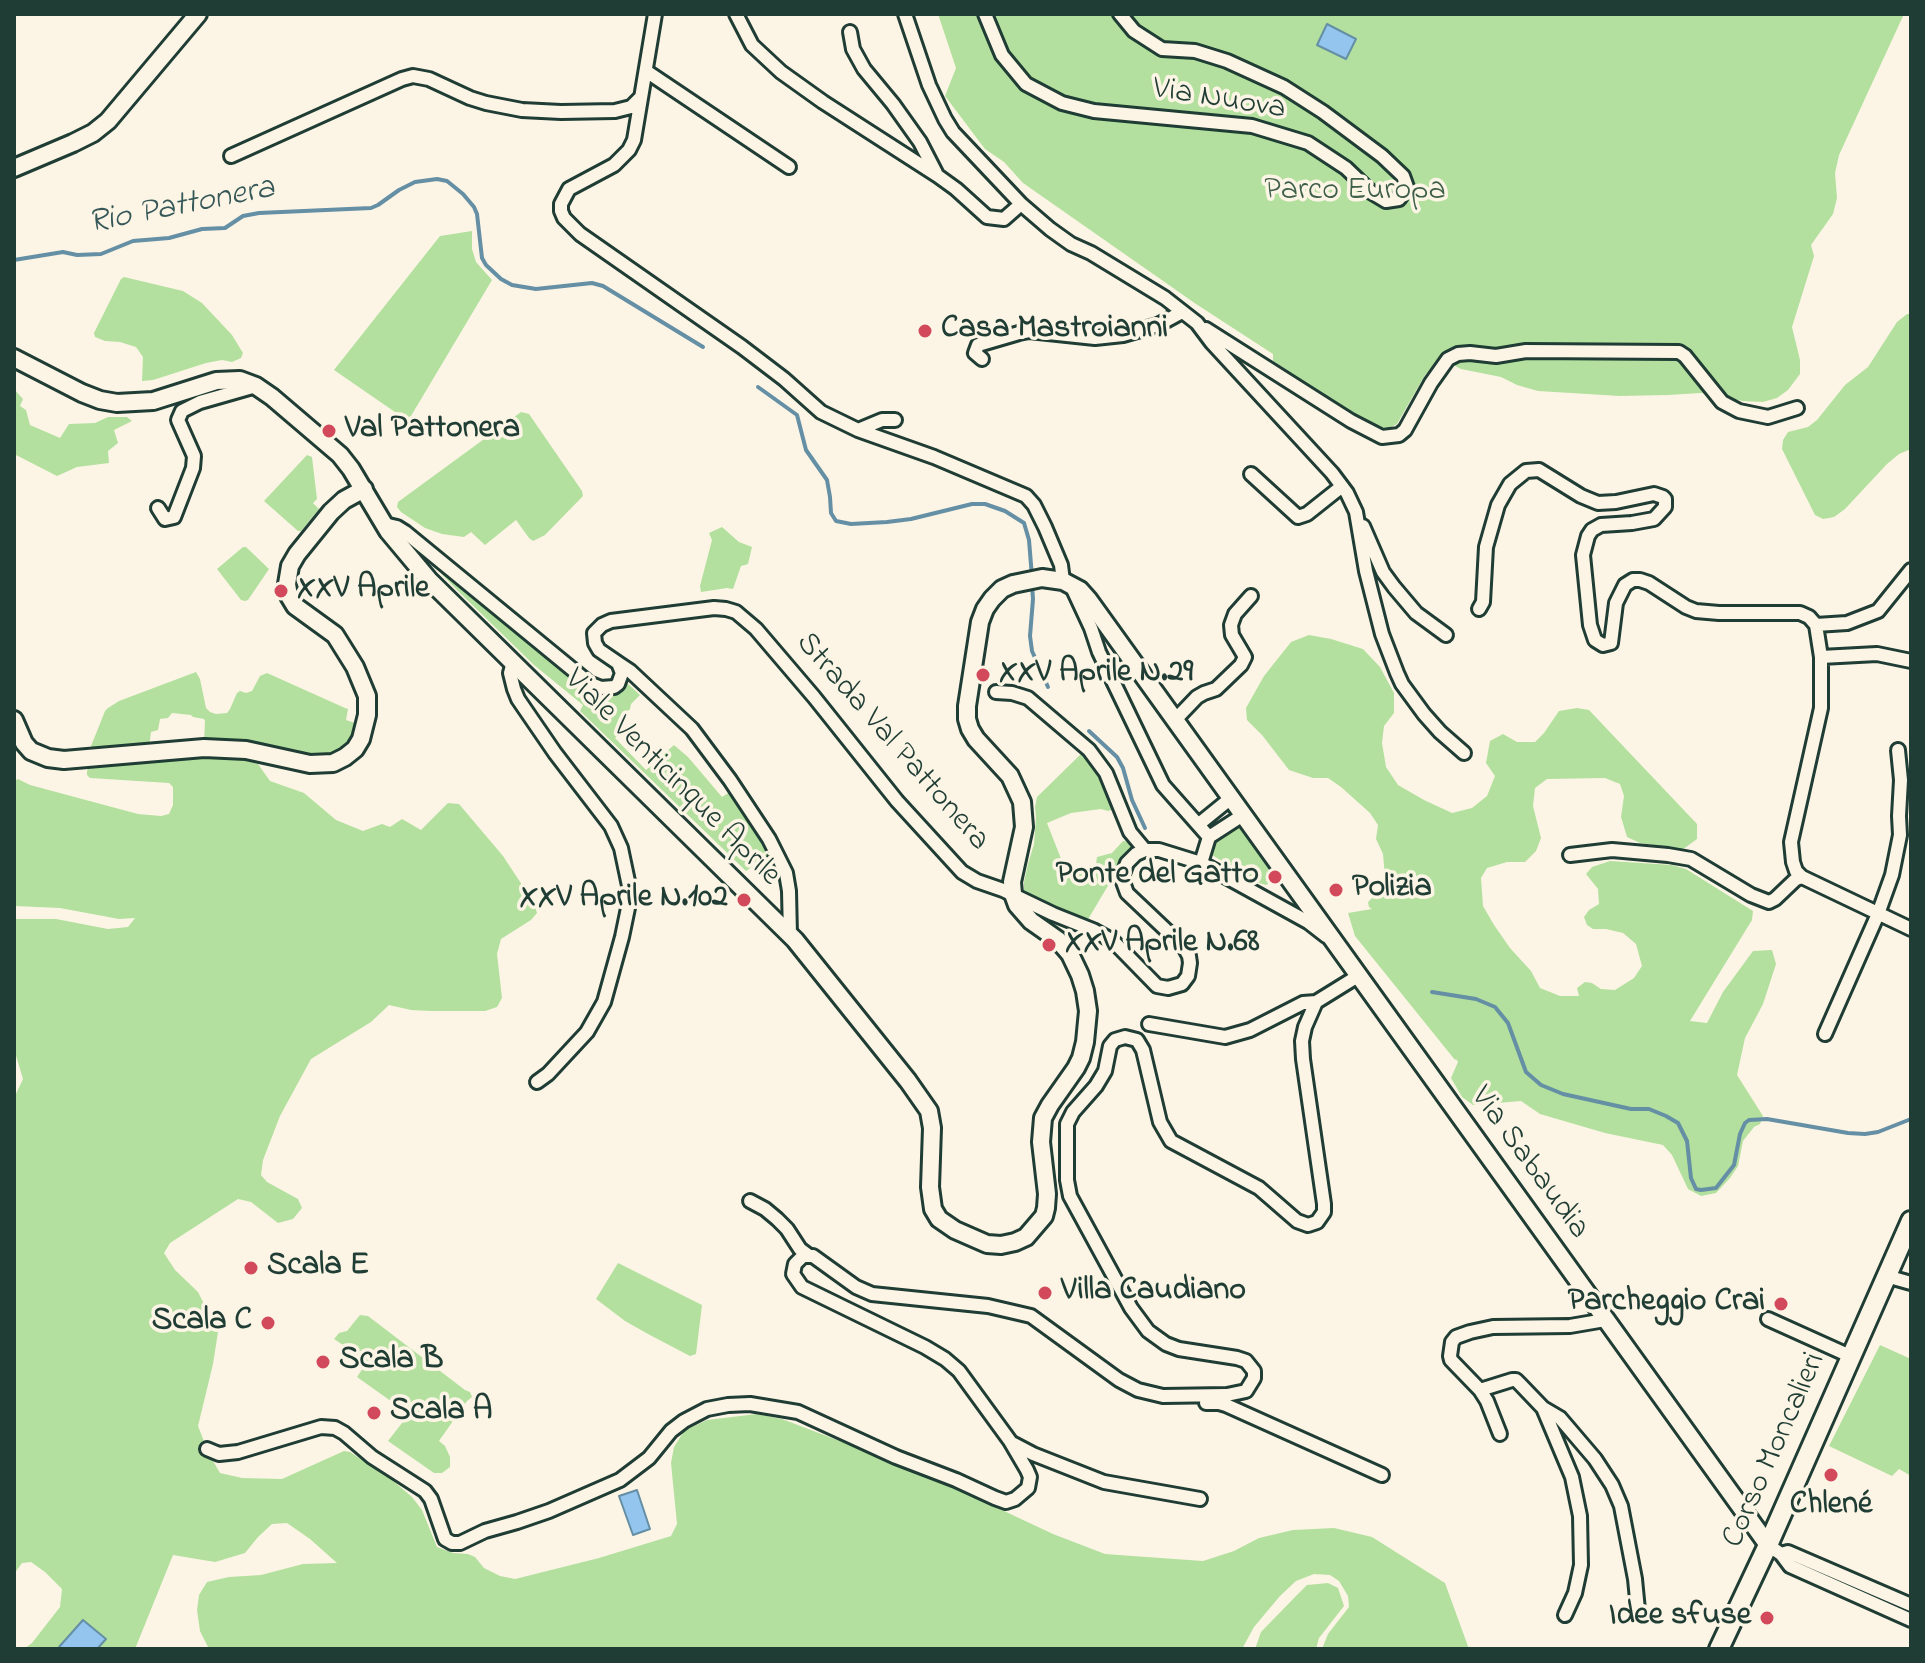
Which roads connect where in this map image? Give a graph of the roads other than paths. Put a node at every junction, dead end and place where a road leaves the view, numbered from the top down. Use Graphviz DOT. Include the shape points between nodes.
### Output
graph roads {
  1 [pos="198,14"];
  2 [pos="655,14"];
  3 [pos="736,14"];
  4 [pos="905,14"];
  5 [pos="985,14"];
  6 [pos="1120,14"];
  7 [pos="850,32"];
  8 [pos="646,71"];
  9 [pos="640,98"];
  10 [pos="231,156"];
  11 [pos="789,167"];
  12 [pos="14,168"];
  13 [pos="938,176"];
  14 [pos="1021,204"];
  15 [pos="1182,312"];
  16 [pos="1197,323"];
  17 [pos="14,358"];
  18 [pos="982,359"];
  19 [pos="256,386"];
  20 [pos="1797,408"];
  21 [pos="895,420"];
  22 [pos="858,430"];
  23 [pos="1251,474"];
  24 [pos="1341,487"];
  25 [pos="364,489"];
  26 [pos="158,508"];
  27 [pos="1358,519"];
  28 [pos="384,524"];
  29 [pos="1911,570"];
  30 [pos="1067,583"];
  31 [pos="1251,596"];
  32 [pos="1479,609"];
  33 [pos="1816,625"];
  34 [pos="1446,635"];
  35 [pos="1821,657"];
  36 [pos="1911,661"];
  37 [pos="513,662"];
  38 [pos="618,663"];
  39 [pos="996,692"];
  40 [pos="676,713"];
  41 [pos="14,720"];
  42 [pos="1175,720"];
  43 [pos="1898,750"];
  44 [pos="1464,753"];
  45 [pos="1231,798"];
  46 [pos="1243,815"];
  47 [pos="1199,824"];
  48 [pos="1209,837"];
  49 [pos="1145,850"];
  50 [pos="1570,855"];
  51 [pos="1201,863"];
  52 [pos="1802,877"];
  53 [pos="1013,894"];
  54 [pos="1878,914"];
  55 [pos="1911,929"];
  56 [pos="790,935"];
  57 [pos="1332,941"];
  58 [pos="1358,976"];
  59 [pos="1316,1002"];
  60 [pos="1149,1024"];
  61 [pos="1825,1034"];
  62 [pos="537,1082"];
  63 [pos="750,1201"];
  64 [pos="1911,1221"];
  65 [pos="808,1255"];
  66 [pos="1886,1276"];
  67 [pos="1911,1283"];
  68 [pos="1768,1319"];
  69 [pos="1605,1320"];
  70 [pos="1850,1356"];
  71 [pos="1480,1390"];
  72 [pos="1167,1396"];
  73 [pos="1543,1408"];
  74 [pos="1500,1434"];
  75 [pos="1010,1441"];
  76 [pos="207,1449"];
  77 [pos="1382,1475"];
  78 [pos="1200,1499"];
  79 [pos="1774,1549"];
  80 [pos="1911,1605"];
  81 [pos="1638,1610"];
  82 [pos="1565,1615"];
  83 [pos="1911,1620"];
  84 [pos="1719,1649"];
  1 -- 12 [label="street" via="108,121 73,143"];
  2 -- 8 [label="street"];
  3 -- 13 [label="street" via="752,45 781,72"];
  4 -- 14 [label="street" via="945,119"];
  5 -- 6 [label="street, Via Nuova" via="1002,55 1026,84 1062,103 1094,111 1252,126 1308,143 1386,201 1399,199 1407,187 1382,156 1284,87 1195,51 1162,49 1134,31"];
  7 -- 13 [label="street" via="864,69 920,142"];
  8 -- 9 [label="street"];
  8 -- 11 [label="street"];
  9 -- 10 [label="street" via="615,111 522,110 486,103 413,76"];
  9 -- 22 [label="street" via="629,150 614,165 569,189 561,204 564,218 742,347 821,412"];
  13 -- 14 [label="street" via="987,217 1004,219"];
  14 -- 15 [label="street" via="1071,244"];
  15 -- 16 [label="street"];
  15 -- 18 [label="street" via="1153,327 1112,336 1019,333 978,345 975,353"];
  16 -- 20 [label="street" via="1382,437 1405,430 1448,359 1470,353 1679,352 1722,402 1739,411 1768,417"];
  16 -- 24 [label="street"];
  17 -- 19 [label="street" via="82,393 117,403 153,401 216,381"];
  19 -- 25 [label="street, Viale Venticinque Aprile" via="340,455"];
  19 -- 26 [label="street" via="182,411 178,420 194,456 193,468 174,517 165,519"];
  21 -- 22 [label="street"];
  22 -- 30 [label="street" via="1026,496"];
  23 -- 24 [label="street" via="1298,517"];
  24 -- 27 [label="street"];
  25 -- 28 [label="street, Viale Venticinque Aprile"];
  25 -- 41 [label="street" via="331,512 297,554 287,578 291,601 335,635 367,696 361,739 345,757 320,764 204,748 64,760 31,751"];
  27 -- 34 [label="street" via="1394,587 1416,613"];
  27 -- 44 [label="street" via="1366,571 1397,673 1424,714"];
  28 -- 37 [label="street, Viale Venticinque Aprile" via="429,580"];
  28 -- 38 [label="street" via="405,532 594,686 618,684"];
  29 -- 33 [label="street" via="1878,611 1847,623"];
  30 -- 42 [label="street" via="1088,599"];
  30 -- 47 [label="street" via="1163,785"];
  30 -- 53 [label="street" via="1042,578 1002,589 980,622 967,719 976,739 1010,776 1022,802 1024,827"];
  31 -- 42 [label="street" via="1231,625 1245,657 1241,665"];
  32 -- 33 [label="street" via="1486,547 1498,505 1510,484 1533,469 1598,503 1654,494 1665,499 1663,511 1654,519 1601,525 1585,542 1590,625 1599,643 1611,643 1616,603 1633,580 1649,583 1696,611 1800,613"];
  33 -- 35 [label="street"];
  35 -- 36 [label="street" via="1877,654"];
  35 -- 52 [label="street" via="1821,708 1791,842 1793,862"];
  37 -- 56 [label="street, Viale Venticinque Aprile"];
  37 -- 62 [label="street, Viale Venticinque Aprile" via="510,673 518,699 611,826 629,886 604,1002 587,1032"];
  38 -- 40 [label="street, Strada Val Pattonera"];
  38 -- 53 [label="street, Strada Val Pattonera" via="599,650 594,639 598,628 611,621 714,608 736,612 962,872"];
  39 -- 49 [label="street" via="1028,698 1089,750 1106,773 1130,832"];
  40 -- 56 [label="street, Viale Venticinque Aprile" via="716,759 777,852 789,891"];
  42 -- 45 [label="street"];
  43 -- 54 [label="street" via="1900,835"];
  45 -- 46 [label="street"];
  45 -- 47 [label="street"];
  46 -- 48 [label="street"];
  46 -- 57 [label="street"];
  47 -- 48 [label="street"];
  48 -- 51 [label="street"];
  49 -- 51 [label="street"];
  49 -- 53 [label="street, Strada Val Pattonera" via="1127,863 1123,882 1127,893 1189,956 1188,976 1178,986 1157,986 1113,941"];
  50 -- 52 [label="street" via="1612,850 1691,859 1769,902"];
  51 -- 57 [label="street, Via Sabaudia" via="1308,922"];
  52 -- 54 [label="street"];
  53 -- 56 [label="street, Viale Venticinque Aprile" via="1023,914 1070,954 1088,1011 1081,1058 1043,1118 1044,1216 1026,1237 1001,1245 972,1238 939,1219 930,1187 929,1111"];
  54 -- 55 [label="street"];
  54 -- 61 [label="street"];
  57 -- 58 [label="street, Via Sabaudia"];
  58 -- 59 [label="street"];
  58 -- 69 [label="street, Via Sabaudia"];
  59 -- 60 [label="street" via="1225,1037"];
  59 -- 72 [label="street" via="1302,1041 1324,1204 1317,1222 1297,1221 1259,1188 1171,1141 1160,1122 1137,1040 1115,1040 1105,1071 1070,1116 1070,1196 1139,1321 1166,1344 1237,1358 1254,1371 1251,1385 1239,1394"];
  63 -- 65 [label="street" via="777,1219"];
  64 -- 66 [label="main road, Corso Moncalieri"];
  65 -- 72 [label="street" via="872,1294 988,1306 1031,1316 1119,1380"];
  65 -- 75 [label="street" via="793,1269 802,1287 945,1359"];
  66 -- 67 [label="street"];
  66 -- 70 [label="main road, Corso Moncalieri"];
  68 -- 70 [label="street"];
  69 -- 71 [label="street" via="1493,1327 1456,1337 1451,1360"];
  69 -- 79 [label="street, Via Sabaudia"];
  70 -- 79 [label="main road, Corso Moncalieri"];
  71 -- 73 [label="street" via="1516,1380"];
  71 -- 74 [label="street"];
  72 -- 77 [label="street" via="1176,1404 1226,1405"];
  73 -- 81 [label="street" via="1560,1418 1612,1485 1621,1506"];
  73 -- 82 [label="street" via="1572,1477 1580,1516 1581,1565"];
  75 -- 76 [label="street" via="1030,1477 1027,1490 1006,1502 798,1412 728,1405 684,1421 620,1480 460,1543 445,1539 425,1491 335,1428 321,1427 238,1452"];
  75 -- 78 [label="street" via="1104,1482"];
  79 -- 80 [label="street"];
  79 -- 83 [label="street" via="1790,1566"];
  79 -- 84 [label="main road, Corso Moncalieri"];
}
